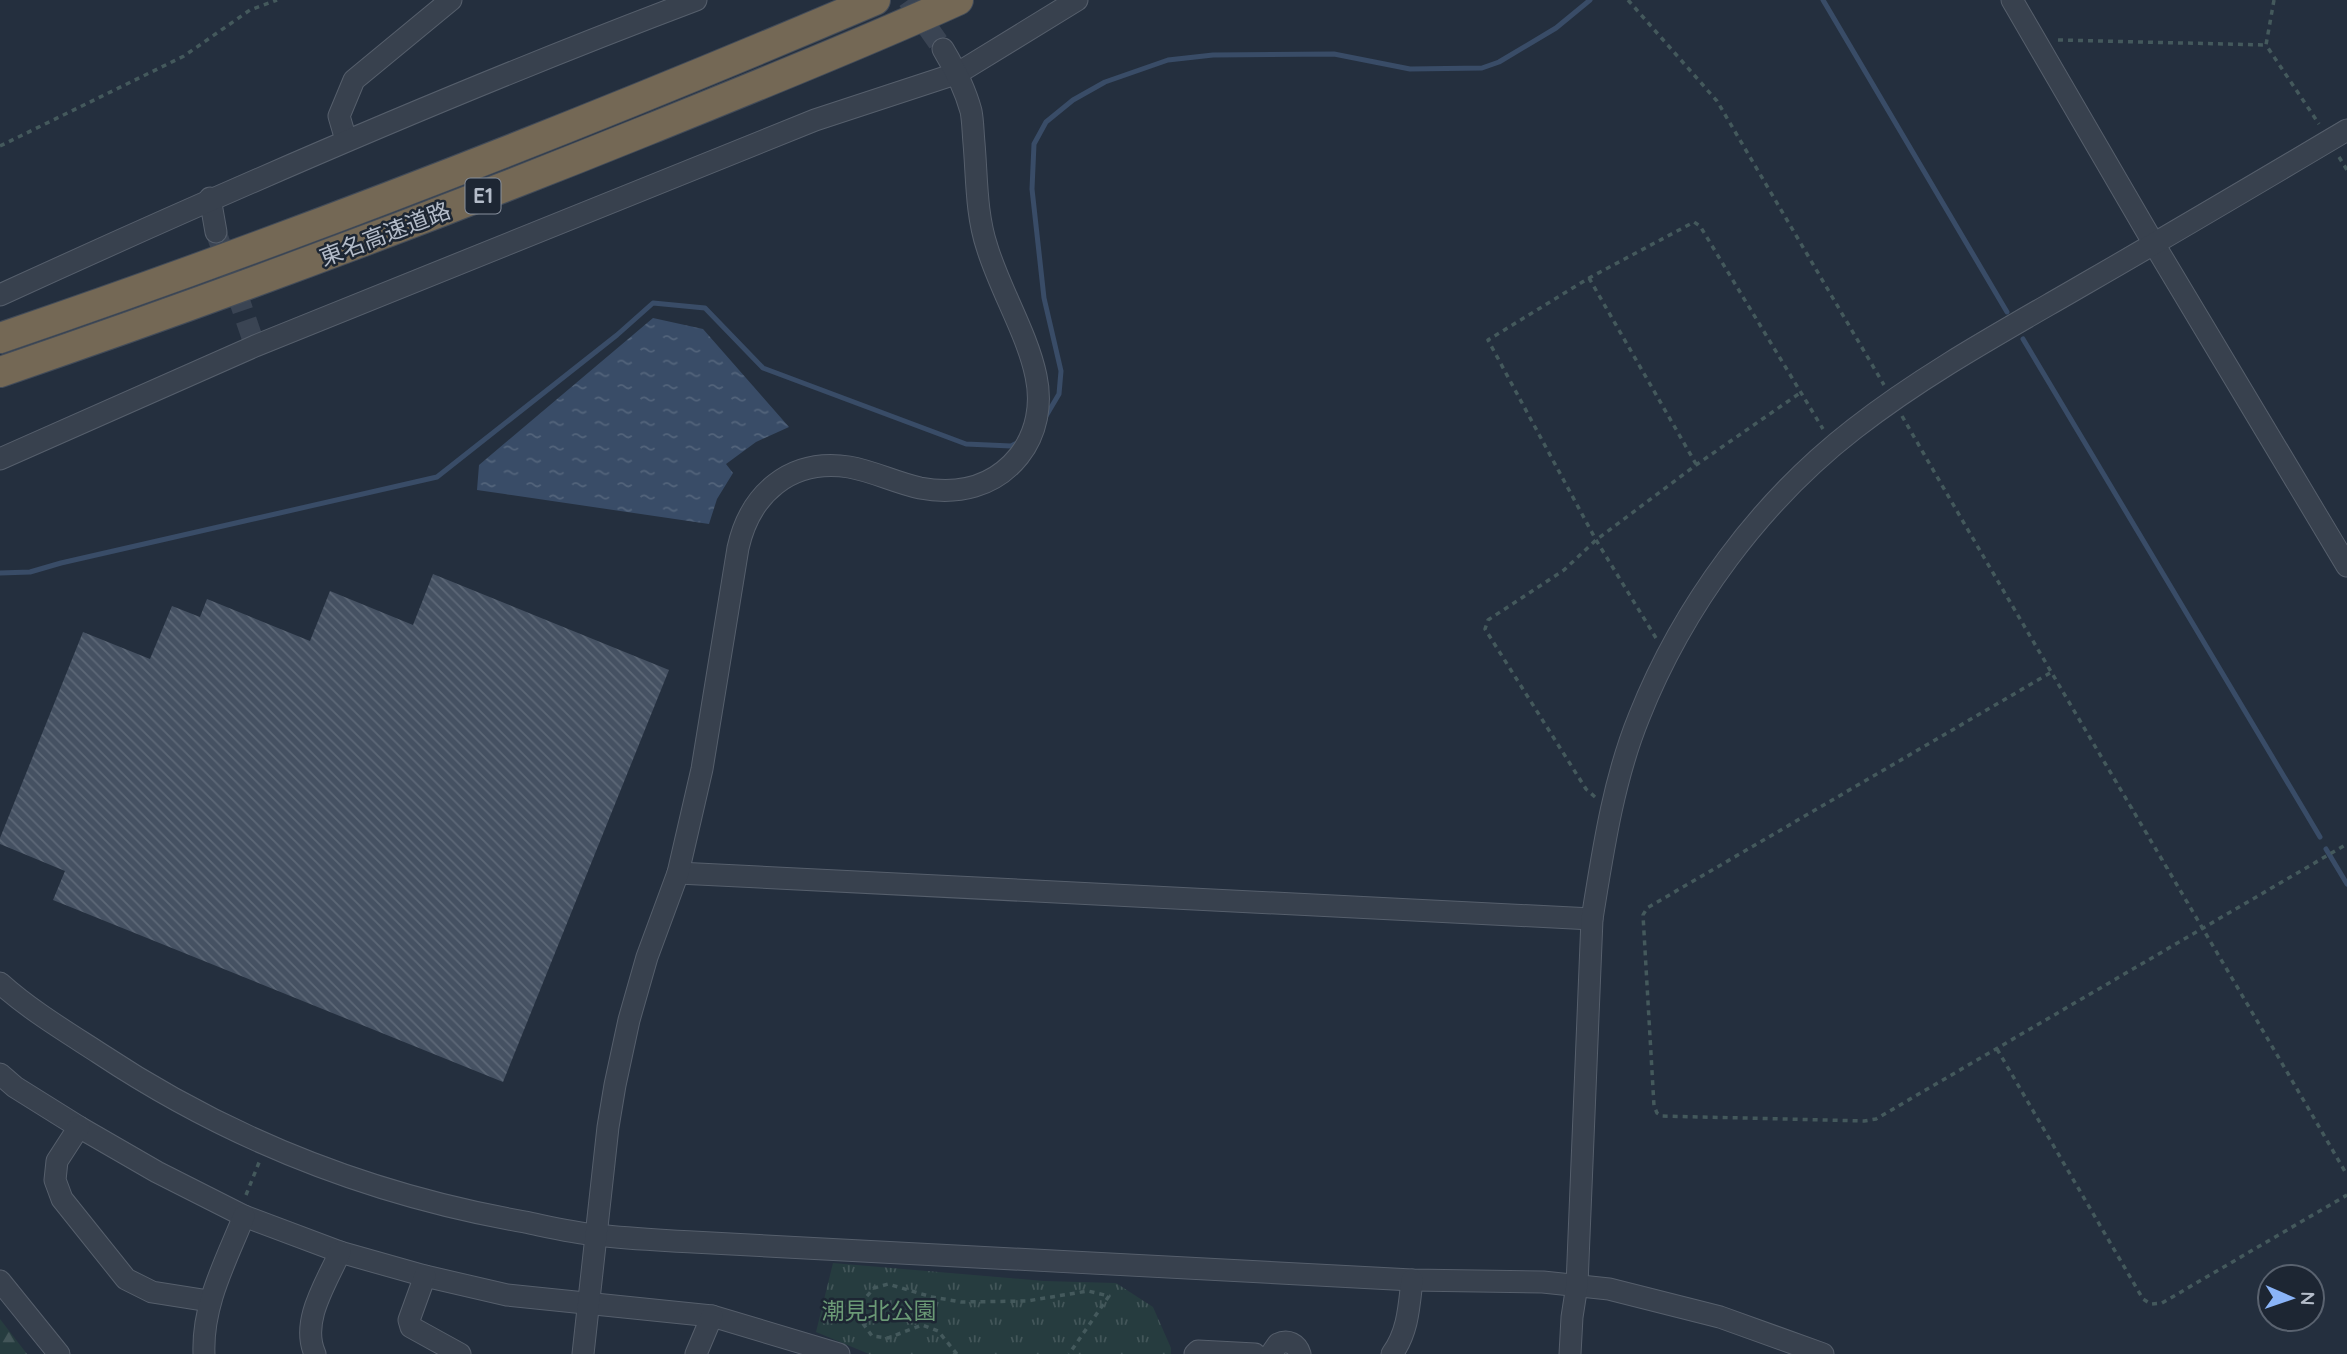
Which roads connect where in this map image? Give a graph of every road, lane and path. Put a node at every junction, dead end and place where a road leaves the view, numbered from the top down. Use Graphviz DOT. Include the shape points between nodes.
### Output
graph roads {
  1 [pos="277,0"];
  2 [pos="451,0"];
  3 [pos="696,0"];
  4 [pos="875,0"];
  5 [pos="958,0"];
  6 [pos="1077,0"];
  7 [pos="1628,0"];
  8 [pos="2012,0"];
  9 [pos="2274,0"];
  10 [pos="2035,40"];
  11 [pos="2266,45"];
  12 [pos="943,49"];
  13 [pos="958,73"];
  14 [pos="2338,135"];
  15 [pos="346,140"];
  16 [pos="0,146"];
  17 [pos="210,198"];
  18 [pos="216,233"];
  19 [pos="2154,244"];
  20 [pos="1589,278"];
  21 [pos="0,295"];
  22 [pos="0,338"];
  23 [pos="0,372"];
  24 [pos="1800,393"];
  25 [pos="1893,400"];
  26 [pos="1834,445"];
  27 [pos="0,459"];
  28 [pos="1696,464"];
  29 [pos="1596,540"];
  30 [pos="2347,566"];
  31 [pos="1667,656"];
  32 [pos="2050,673"];
  33 [pos="1611,809"];
  34 [pos="2347,844"];
  35 [pos="678,873"];
  36 [pos="1592,919"];
  37 [pos="2204,927"];
  38 [pos="0,983"];
  39 [pos="1997,1049"];
  40 [pos="0,1074"];
  41 [pos="79,1127"];
  42 [pos="266,1145"];
  43 [pos="2347,1175"];
  44 [pos="2347,1195"];
  45 [pos="244,1216"];
  46 [pos="596,1235"];
  47 [pos="340,1252"];
  48 [pos="425,1276"];
  49 [pos="1412,1280"];
  50 [pos="0,1281"];
  51 [pos="1577,1285"];
  52 [pos="209,1301"];
  53 [pos="590,1303"];
  54 [pos="712,1316"];
  55 [pos="814,1350"];
  56 [pos="59,1354"];
  57 [pos="204,1354"];
  58 [pos="315,1354"];
  59 [pos="460,1354"];
  60 [pos="583,1354"];
  61 [pos="696,1354"];
  62 [pos="839,1354"];
  63 [pos="957,1354"];
  64 [pos="1069,1354"];
  65 [pos="1195,1354"];
  66 [pos="1255,1354"];
  67 [pos="1271,1354"];
  68 [pos="1300,1354"];
  69 [pos="1392,1354"];
  70 [pos="1570,1354"];
  71 [pos="1823,1354"];
  1 -- 16 [label="path" via="250,10 184,56"];
  2 -- 15 [label="street" via="354,80 339,117"];
  3 -- 15 [label="street"];
  4 -- 22 [label="highway, 東名高速道路 / E1" via="513,150"];
  5 -- 23 [label="highway, 東名高速道路 / E1" via="752,88 308,264"];
  6 -- 13 [label="street"];
  7 -- 25 [label="path" via="1717,101"];
  8 -- 10 [label="street"];
  9 -- 11 [label="path"];
  10 -- 11 [label="path"];
  10 -- 19 [label="street"];
  11 -- 14 [label="path"];
  12 -- 13 [label="street"];
  13 -- 27 [label="street" via="815,120 281,335"];
  13 -- 35 [label="street" via="972,113 980,226 1031,356 1037,378 1036,424 1006,472 964,490 919,488 848,467 822,466 788,476 764,494 740,539 702,769"];
  14 -- 19 [label="street"];
  15 -- 17 [label="street"];
  17 -- 18 [label="street"];
  17 -- 21 [label="street"];
  19 -- 25 [label="street"];
  19 -- 30 [label="street"];
  20 -- 24 [label="path" via="1694,222"];
  20 -- 28 [label="path"];
  20 -- 29 [label="path" via="1488,340"];
  24 -- 26 [label="path"];
  24 -- 28 [label="path"];
  25 -- 26 [label="street"];
  25 -- 32 [label="path"];
  26 -- 31 [label="street" via="1741,543"];
  28 -- 29 [label="path"];
  29 -- 31 [label="path"];
  29 -- 33 [label="path" via="1564,570 1489,620 1485,629 1586,789"];
  31 -- 33 [label="street" via="1639,717"];
  32 -- 37 [label="path"];
  32 -- 39 [label="path" via="1647,908 1643,915 1654,1106 1662,1116 1876,1119"];
  33 -- 36 [label="street"];
  34 -- 37 [label="path"];
  35 -- 36 [label="street"];
  35 -- 46 [label="street" via="629,1020 608,1127"];
  36 -- 51 [label="street"];
  37 -- 39 [label="path"];
  37 -- 43 [label="path"];
  38 -- 42 [label="street" via="148,1086"];
  39 -- 44 [label="path" via="2143,1299 2151,1304 2162,1303"];
  40 -- 41 [label="street"];
  41 -- 45 [label="street"];
  41 -- 52 [label="street" via="57,1161 55,1180 62,1199 126,1279 152,1292"];
  42 -- 45 [label="path" via="244,1200"];
  42 -- 46 [label="street" via="419,1200"];
  45 -- 47 [label="street"];
  45 -- 52 [label="street"];
  46 -- 49 [label="street"];
  46 -- 53 [label="street"];
  47 -- 48 [label="street"];
  47 -- 58 [label="street" via="312,1314"];
  48 -- 53 [label="street" via="507,1294"];
  48 -- 59 [label="street" via="408,1320 411,1328"];
  49 -- 51 [label="street"];
  49 -- 69 [label="street" via="1406,1326"];
  50 -- 56 [label="street"];
  51 -- 70 [label="street"];
  51 -- 71 [label="street" via="1720,1317"];
  52 -- 57 [label="street"];
  53 -- 54 [label="street"];
  53 -- 60 [label="street"];
  54 -- 55 [label="street"];
  54 -- 61 [label="street"];
  55 -- 62 [label="street"];
  63 -- 64 [label="path" via="938,1331 922,1325 888,1338 872,1336 855,1311 874,1288 888,1284 961,1301 1027,1301 1088,1291 1110,1296"];
  65 -- 66 [label="street"];
  67 -- 68 [label="street" via="1274,1346 1283,1342 1292,1343"];
}
